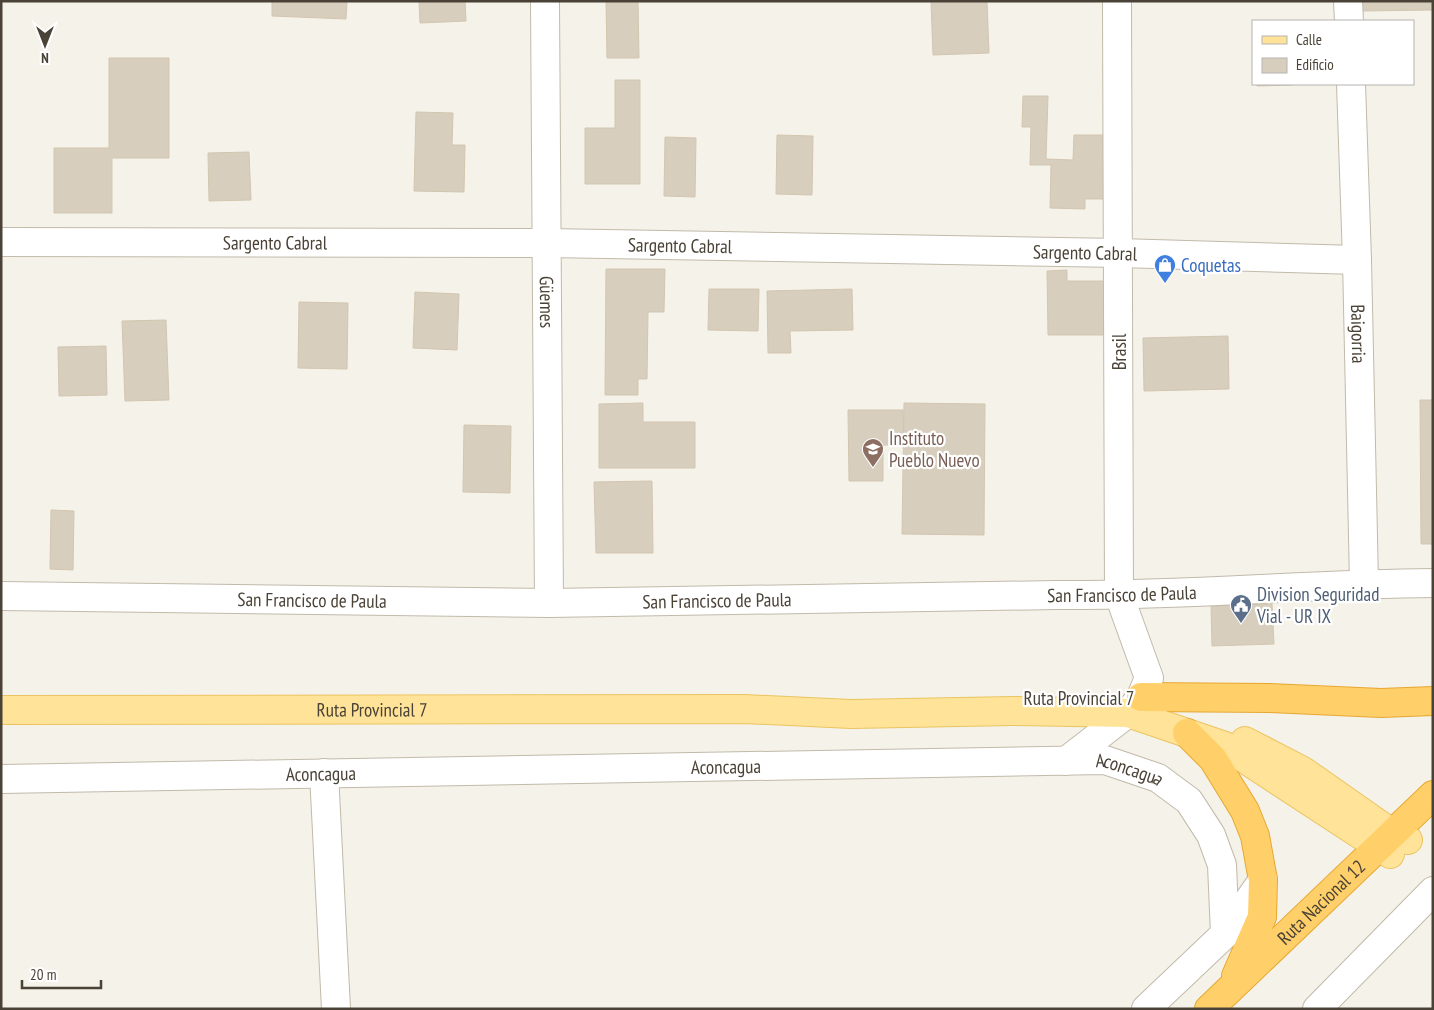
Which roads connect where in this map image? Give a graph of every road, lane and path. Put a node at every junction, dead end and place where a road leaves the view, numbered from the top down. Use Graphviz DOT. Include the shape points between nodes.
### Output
graph roads {
  1 [pos="545,1"];
  2 [pos="1117,1"];
  3 [pos="1348,1"];
  4 [pos="1349,20"];
  5 [pos="1351,85"];
  6 [pos="1,242"];
  7 [pos="548,244"];
  8 [pos="1119,253"];
  9 [pos="1357,260"];
  10 [pos="1364,583"];
  11 [pos="1433,583"];
  12 [pos="1119,595"];
  13 [pos="1,596"];
  14 [pos="549,603"];
  15 [pos="1433,701"];
  16 [pos="1135,705"];
  17 [pos="1,710"];
  18 [pos="1187,732"];
  19 [pos="1066,761"];
  20 [pos="324,773"];
  21 [pos="1,779"];
  22 [pos="1433,795"];
  23 [pos="1433,816"];
  24 [pos="1392,844"];
  25 [pos="1264,880"];
  26 [pos="1433,891"];
  27 [pos="1225,934"];
  28 [pos="1230,998"];
  29 [pos="336,1009"];
  30 [pos="1146,1009"];
  31 [pos="1209,1009"];
  32 [pos="1317,1009"];
  1 -- 7 [label="street, Güemes"];
  2 -- 8 [label="street, Brasil"];
  3 -- 4 [label="street"];
  5 -- 9 [label="street, Baigorria"];
  6 -- 7 [label="street, Sargento Cabral"];
  7 -- 8 [label="street, Sargento Cabral"];
  7 -- 14 [label="street, Güemes"];
  8 -- 9 [label="street, Sargento Cabral"];
  8 -- 12 [label="street, Brasil"];
  9 -- 10 [label="street, Baigorria"];
  10 -- 11 [label="street, San Francisco de Paula"];
  10 -- 12 [label="street, San Francisco de Paula"];
  12 -- 14 [label="street, San Francisco de Paula"];
  12 -- 16 [label="street, Brasil" via="1148,678"];
  13 -- 14 [label="street, San Francisco de Paula"];
  15 -- 16 [label="highway" via="1381,703 1269,698"];
  16 -- 17 [label="main road, Ruta Provincial 7" via="834,699 744,709"];
  16 -- 18 [label="main road, Ruta Provincial 7"];
  16 -- 19 [label="street"];
  16 -- 24 [label="main road, Ruta Provincial 7" via="1200,716 1303,771"];
  18 -- 24 [label="main road, Ruta Provincial 7" via="1225,746"];
  18 -- 25 [label="highway" via="1213,759 1245,811"];
  19 -- 20 [label="street, Aconcagua"];
  19 -- 27 [label="street, Aconcagua" via="1106,760 1158,778 1188,801 1211,835 1222,865"];
  20 -- 21 [label="street, Aconcagua"];
  20 -- 29 [label="street"];
  22 -- 24 [label="highway, Ruta Nacional 12"];
  23 -- 24 [label="highway, Ruta Nacional 12"];
  24 -- 28 [label="highway, Ruta Nacional 12"];
  25 -- 27 [label="street"];
  25 -- 28 [label="highway" via="1262,917"];
  26 -- 32 [label="street"];
  27 -- 30 [label="street"];
  28 -- 31 [label="highway, Ruta Nacional 12"];
}
